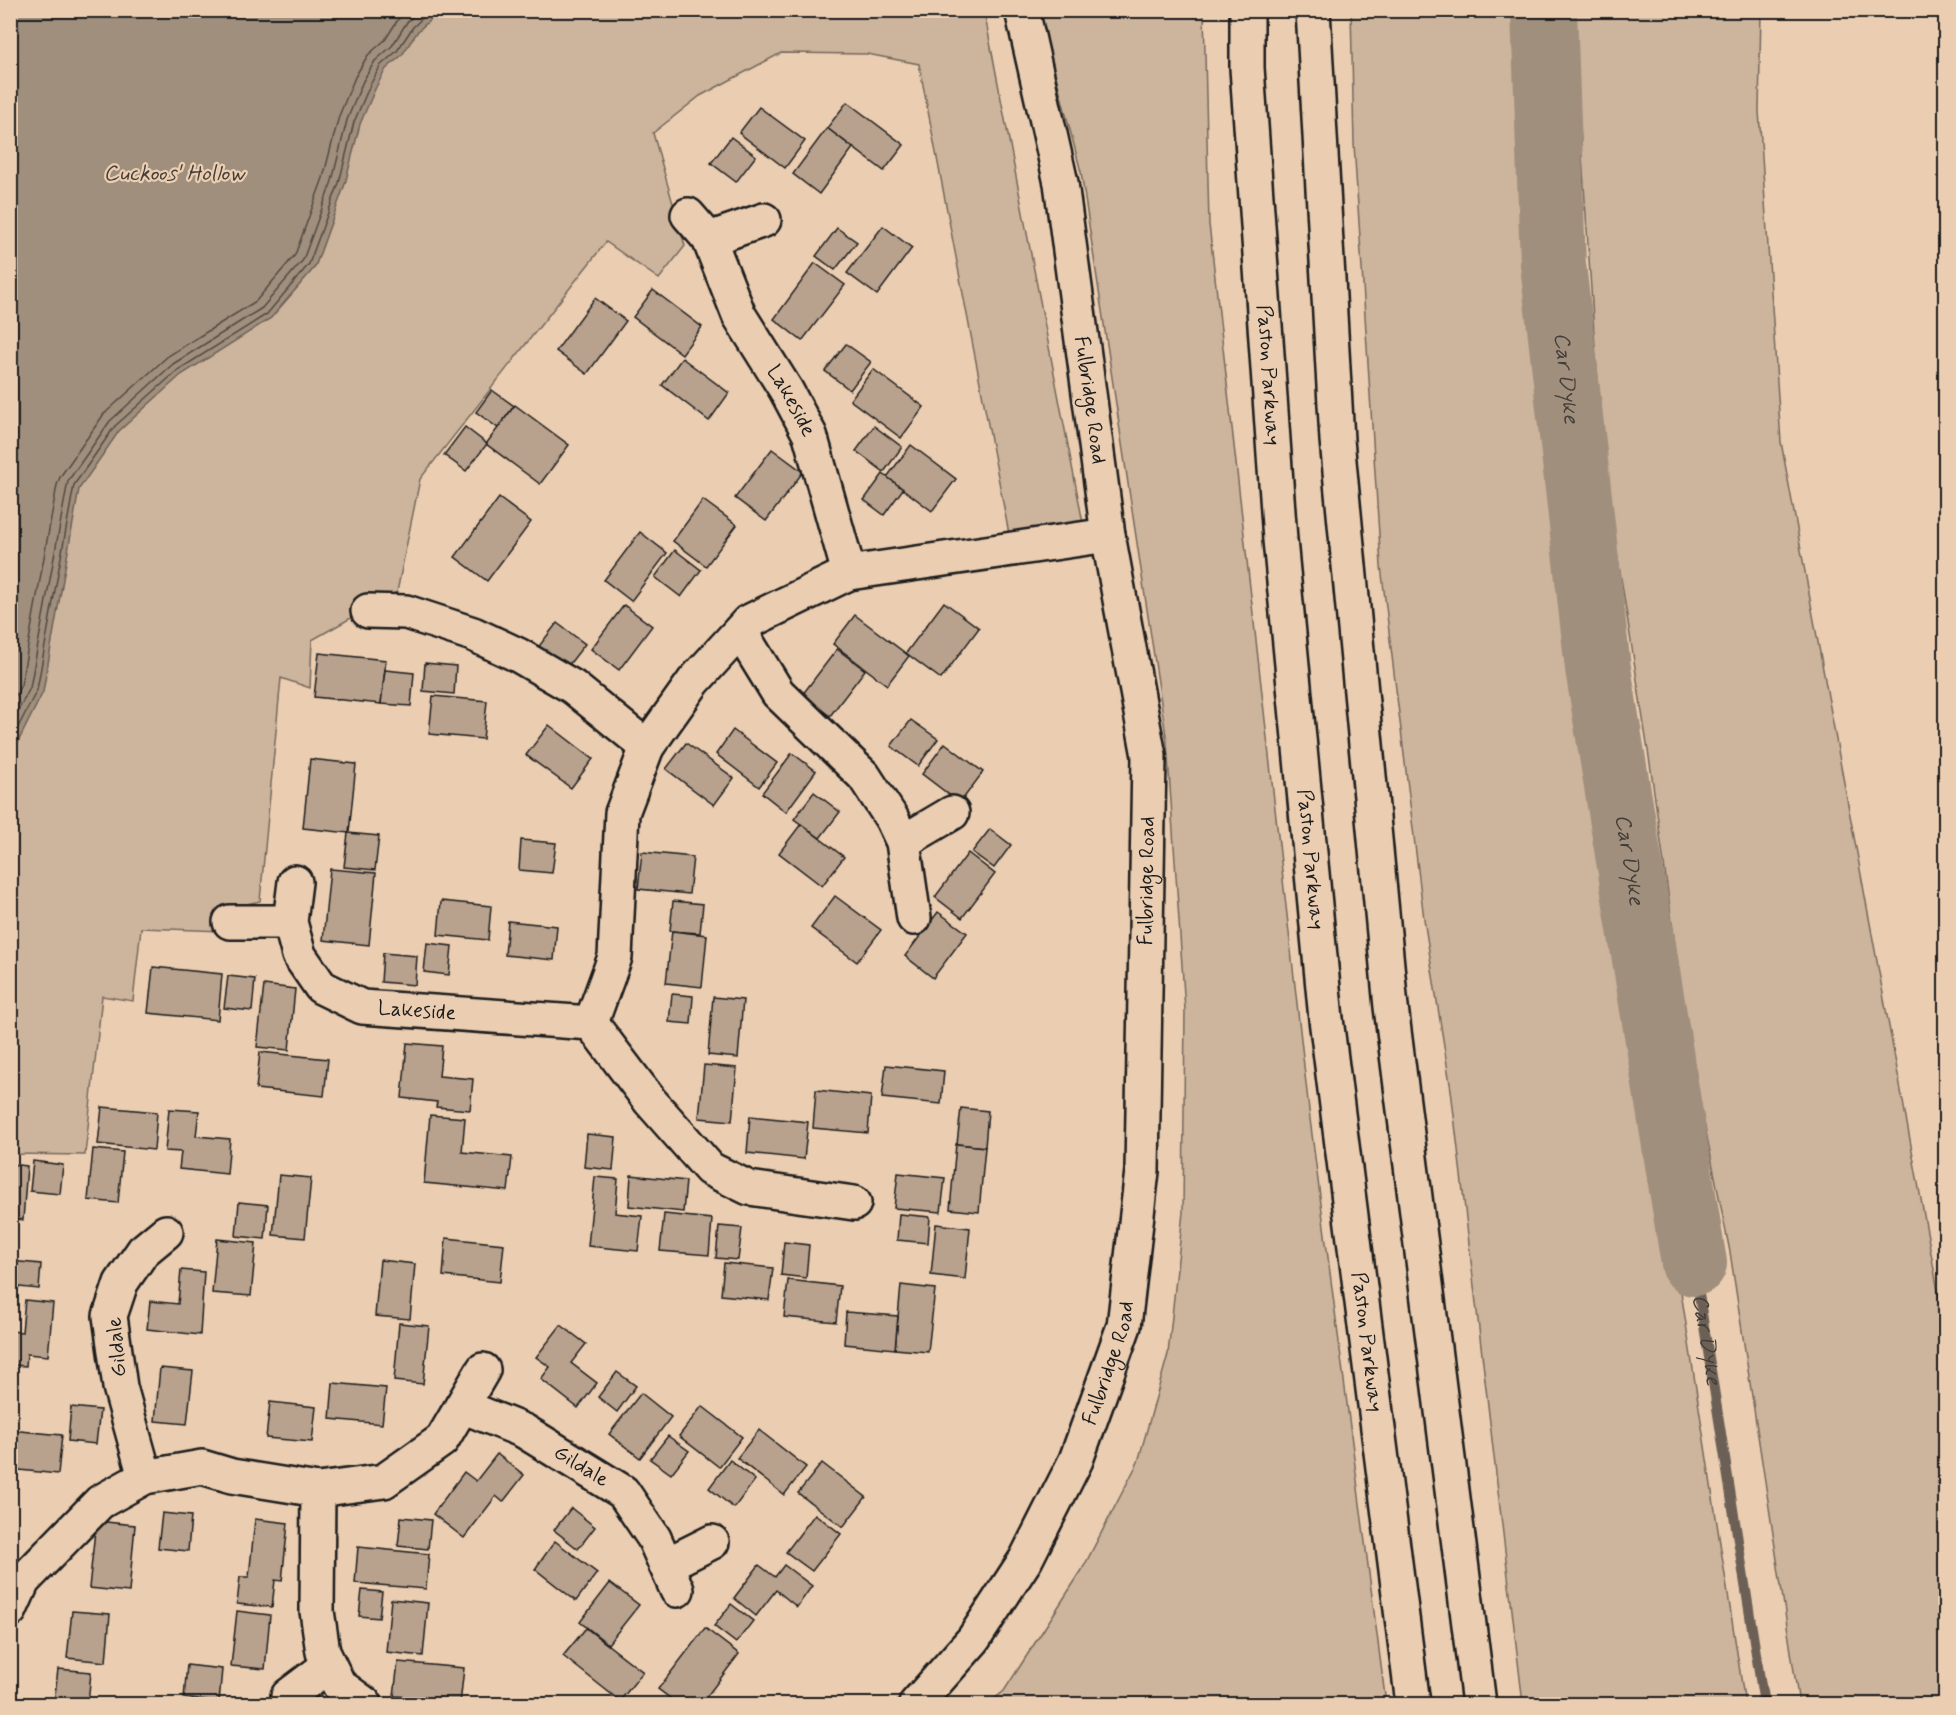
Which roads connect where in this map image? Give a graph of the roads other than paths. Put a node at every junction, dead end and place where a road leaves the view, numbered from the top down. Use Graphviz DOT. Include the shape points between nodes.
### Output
graph roads {
  1 [pos="1022,10"];
  2 [pos="1246,10"];
  3 [pos="1313,10"];
  4 [pos="764,220"];
  5 [pos="1108,535"];
  6 [pos="849,573"];
  7 [pos="368,611"];
  8 [pos="740,631"];
  9 [pos="647,747"];
  10 [pos="952,813"];
  11 [pos="903,842"];
  12 [pos="295,882"];
  13 [pos="914,918"];
  14 [pos="230,922"];
  15 [pos="290,922"];
  16 [pos="591,1023"];
  17 [pos="854,1203"];
  18 [pos="165,1232"];
  19 [pos="483,1370"];
  20 [pos="462,1406"];
  21 [pos="145,1477"];
  22 [pos="318,1490"];
  23 [pos="712,1542"];
  24 [pos="15,1588"];
  25 [pos="329,1665"];
  26 [pos="288,1696"];
  27 [pos="365,1704"];
  28 [pos="916,1704"];
  29 [pos="1413,1704"];
  30 [pos="1479,1704"];
  1 -- 5 [label="main road, Fulbridge Road" via="1060,183"];
  2 -- 29 [label="main road, Paston Parkway" via="1280,540 1323,984"];
  3 -- 30 [label="main road" via="1337,440 1391,1007"];
  4 -- 6 [label="main road, Lakeside" via="699,227 739,315 810,435"];
  5 -- 6 [label="main road"];
  5 -- 28 [label="main road, Fulbridge Road" via="1149,756 1142,1171 1124,1326 1076,1460 1026,1559 973,1640"];
  6 -- 8 [label="main road" via="748,622"];
  7 -- 9 [label="main road" via="406,612 473,634 518,655 573,687"];
  8 -- 9 [label="main road" via="694,681"];
  8 -- 11 [label="main road" via="778,693 864,776"];
  9 -- 16 [label="main road" via="622,813 615,957"];
  10 -- 11 [label="main road"];
  11 -- 13 [label="main road"];
  12 -- 15 [label="main road, Lakeside"];
  14 -- 15 [label="main road"];
  15 -- 16 [label="main road, Lakeside" via="299,955 321,987 362,1007"];
  16 -- 17 [label="main road" via="650,1101 710,1169 749,1188"];
  18 -- 21 [label="main road, Gildale" via="137,1259 122,1283 110,1316 120,1387"];
  19 -- 20 [label="main road"];
  20 -- 22 [label="main road" via="442,1440 384,1481"];
  20 -- 23 [label="main road, Gildale" via="524,1431 623,1492 654,1538 672,1577"];
  21 -- 22 [label="main road" via="202,1467"];
  21 -- 24 [label="main road" via="100,1502"];
  22 -- 25 [label="main road" via="317,1611 323,1652"];
  25 -- 26 [label="main road"];
  25 -- 27 [label="main road" via="339,1685"];
}
